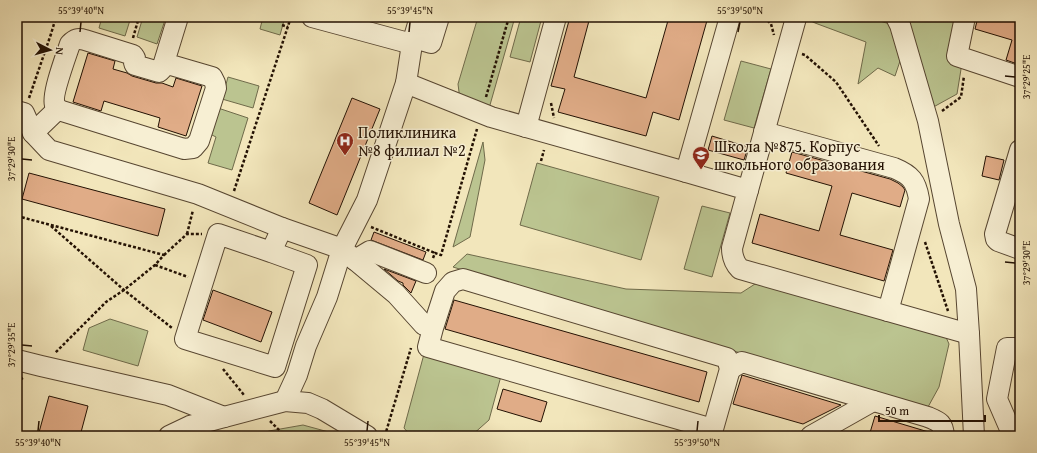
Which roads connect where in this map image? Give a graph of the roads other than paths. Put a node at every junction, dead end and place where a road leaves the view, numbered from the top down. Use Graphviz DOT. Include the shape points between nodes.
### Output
graph roads {
  1 [pos="178,17"];
  2 [pos="312,17"];
  3 [pos="420,17"];
  4 [pos="439,17"];
  5 [pos="556,17"];
  6 [pos="730,17"];
  7 [pos="896,17"];
  8 [pos="965,17"];
  9 [pos="796,18"];
  10 [pos="413,41"];
  11 [pos="164,63"];
  12 [pos="1020,77"];
  13 [pos="406,83"];
  14 [pos="58,109"];
  15 [pos="21,112"];
  16 [pos="526,127"];
  17 [pos="764,132"];
  18 [pos="33,133"];
  19 [pos="1020,150"];
  20 [pos="686,172"];
  21 [pos="748,190"];
  22 [pos="282,228"];
  23 [pos="1020,249"];
  24 [pos="271,252"];
  25 [pos="349,255"];
  26 [pos="426,273"];
  27 [pos="888,311"];
  28 [pos="421,322"];
  29 [pos="961,331"];
  30 [pos="1020,348"];
  31 [pos="17,360"];
  32 [pos="274,367"];
  33 [pos="730,368"];
  34 [pos="297,375"];
  35 [pos="285,401"];
  36 [pos="873,401"];
  37 [pos="224,417"];
  38 [pos="712,432"];
  39 [pos="377,434"];
  40 [pos="168,436"];
  41 [pos="811,436"];
  42 [pos="944,436"];
  43 [pos="974,436"];
  44 [pos="1014,436"];
  1 -- 11 [label="street"];
  2 -- 10 [label="street"];
  3 -- 10 [label="street"];
  4 -- 10 [label="street" via="431,43"];
  5 -- 16 [label="street"];
  6 -- 20 [label="street"];
  7 -- 29 [label="street" via="928,121 949,224 966,289"];
  8 -- 12 [label="street" via="957,56"];
  9 -- 17 [label="street"];
  10 -- 13 [label="street"];
  11 -- 14 [label="street" via="162,69 157,72 135,65 135,56 128,53 85,40 74,40 70,44 54,94"];
  11 -- 14 [label="street" via="212,77 216,83 199,141 193,148 184,149"];
  13 -- 16 [label="street" via="491,117"];
  13 -- 25 [label="street" via="367,200 357,221"];
  14 -- 18 [label="street"];
  15 -- 18 [label="street"];
  16 -- 20 [label="street"];
  17 -- 21 [label="street"];
  17 -- 27 [label="street" via="894,168 911,178 917,188 919,199"];
  18 -- 22 [label="street" via="49,150 198,194"];
  19 -- 23 [label="street" via="996,234 998,242"];
  20 -- 21 [label="street"];
  21 -- 27 [label="street" via="732,248 732,257 740,269"];
  22 -- 24 [label="street"];
  22 -- 25 [label="street"];
  24 -- 32 [label="street" via="307,265"];
  24 -- 32 [label="street" via="218,234 185,339"];
  25 -- 26 [label="street" via="370,251"];
  25 -- 28 [label="street" via="396,294"];
  25 -- 34 [label="street" via="327,297 306,346"];
  27 -- 29 [label="street"];
  29 -- 43 [label="street"];
  30 -- 44 [label="street" via="1008,348 997,399"];
  31 -- 37 [label="street" via="168,395"];
  32 -- 34 [label="street"];
  33 -- 36 [label="street" via="742,362"];
  33 -- 38 [label="street"];
  33 -- 38 [label="street" via="727,358 463,279 453,282 445,291 433,328 428,347"];
  34 -- 35 [label="street"];
  35 -- 37 [label="street"];
  35 -- 39 [label="street" via="308,403"];
  36 -- 41 [label="street"];
  36 -- 42 [label="street" via="938,421 943,428"];
  37 -- 40 [label="street" via="190,426"];
}
